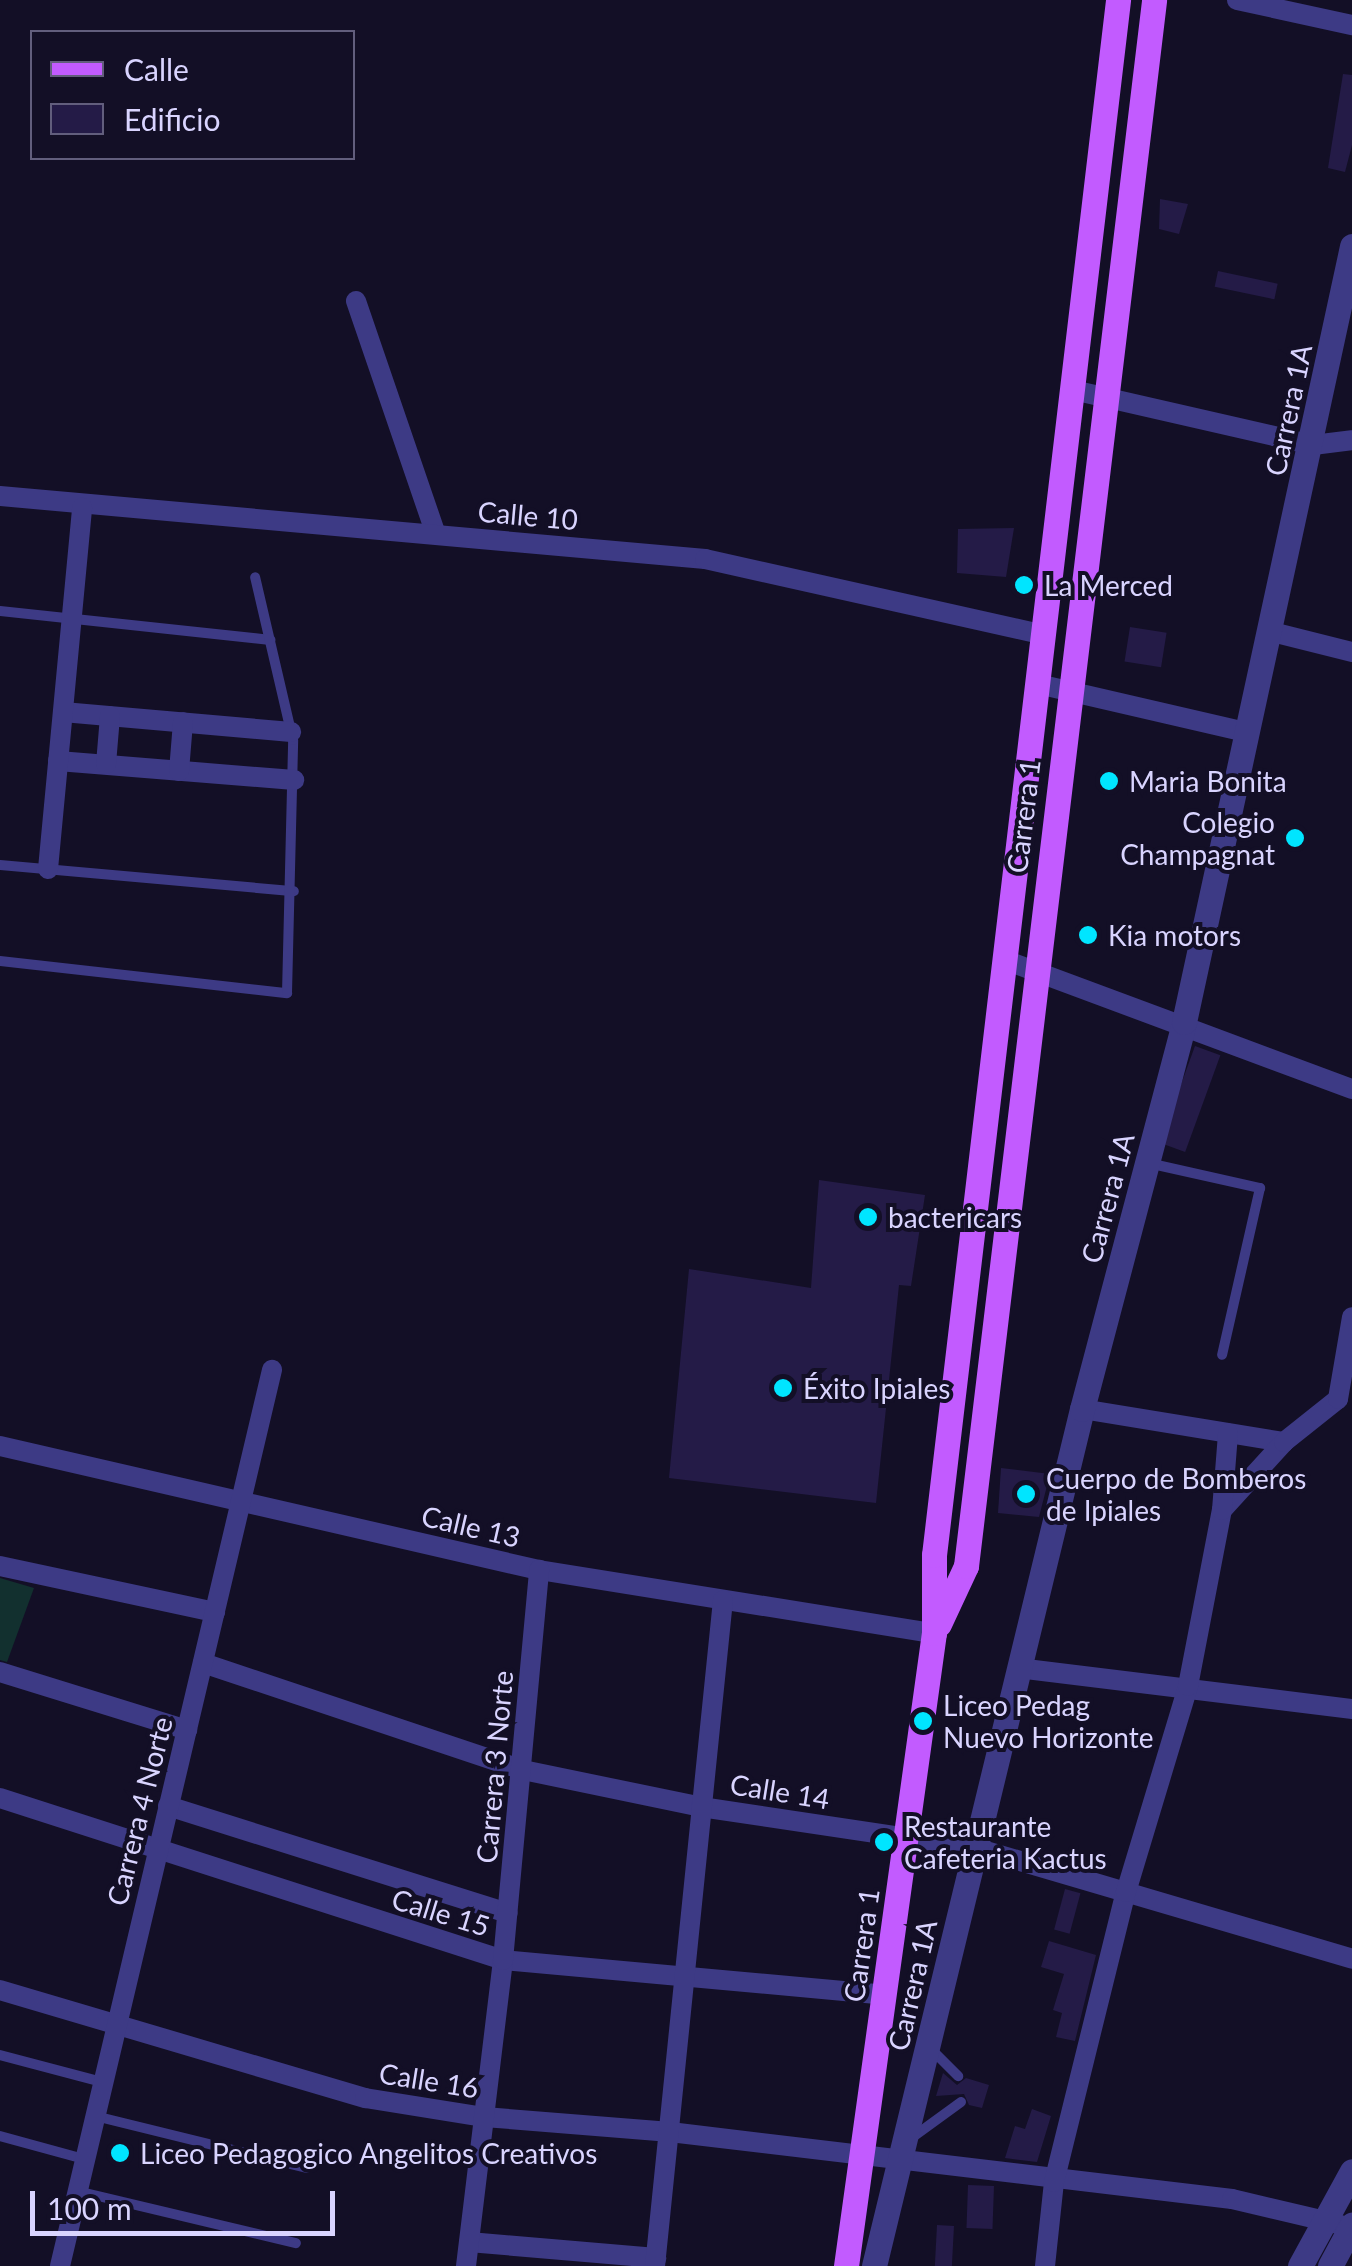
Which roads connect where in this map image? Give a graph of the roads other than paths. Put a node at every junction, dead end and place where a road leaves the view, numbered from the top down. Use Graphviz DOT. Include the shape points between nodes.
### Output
graph roads {
  1 [pos="1118,0"];
  2 [pos="1154,0"];
  3 [pos="1237,0"];
  4 [pos="1352,25"];
  5 [pos="1352,246"];
  6 [pos="356,301"];
  7 [pos="1072,390"];
  8 [pos="1102,392"];
  9 [pos="1352,440"];
  10 [pos="1313,445"];
  11 [pos="0,496"];
  12 [pos="82,508"];
  13 [pos="436,534"];
  14 [pos="255,578"];
  15 [pos="0,611"];
  16 [pos="72,618"];
  17 [pos="1268,631"];
  18 [pos="1044,635"];
  19 [pos="270,640"];
  20 [pos="1352,652"];
  21 [pos="1038,684"];
  22 [pos="1068,689"];
  23 [pos="63,712"];
  24 [pos="110,716"];
  25 [pos="183,722"];
  26 [pos="292,732"];
  27 [pos="1246,732"];
  28 [pos="58,760"];
  29 [pos="106,764"];
  30 [pos="179,771"];
  31 [pos="294,780"];
  32 [pos="0,865"];
  33 [pos="48,869"];
  34 [pos="294,891"];
  35 [pos="1005,960"];
  36 [pos="0,961"];
  37 [pos="1036,968"];
  38 [pos="1184,1022"];
  39 [pos="1352,1089"];
  40 [pos="1147,1162"];
  41 [pos="1352,1317"];
  42 [pos="1350,1340"];
  43 [pos="1222,1355"];
  44 [pos="272,1370"];
  45 [pos="954,1393"];
  46 [pos="986,1397"];
  47 [pos="1082,1409"];
  48 [pos="1228,1433"];
  49 [pos="1284,1442"];
  50 [pos="0,1446"];
  51 [pos="242,1502"];
  52 [pos="1222,1510"];
  53 [pos="0,1566"];
  54 [pos="539,1570"];
  55 [pos="723,1600"];
  56 [pos="216,1612"];
  57 [pos="934,1633"];
  58 [pos="203,1663"];
  59 [pos="1018,1668"];
  60 [pos="0,1672"];
  61 [pos="1188,1686"];
  62 [pos="1352,1708"];
  63 [pos="187,1730"];
  64 [pos="522,1770"];
  65 [pos="0,1798"];
  66 [pos="168,1806"];
  67 [pos="701,1807"];
  68 [pos="906,1838"];
  69 [pos="976,1848"];
  70 [pos="158,1849"];
  71 [pos="1126,1892"];
  72 [pos="508,1913"];
  73 [pos="1352,1959"];
  74 [pos="504,1960"];
  75 [pos="685,1980"];
  76 [pos="0,1990"];
  77 [pos="884,1994"];
  78 [pos="115,2027"];
  79 [pos="928,2046"];
  80 [pos="0,2055"];
  81 [pos="958,2076"];
  82 [pos="102,2082"];
  83 [pos="960,2102"];
  84 [pos="94,2116"];
  85 [pos="484,2117"];
  86 [pos="670,2132"];
  87 [pos="0,2136"];
  88 [pos="903,2152"];
  89 [pos="862,2154"];
  90 [pos="84,2159"];
  91 [pos="307,2168"];
  92 [pos="1352,2172"];
  93 [pos="1054,2182"];
  94 [pos="76,2191"];
  95 [pos="1325,2220"];
  96 [pos="1351,2226"];
  97 [pos="469,2242"];
  98 [pos="296,2243"];
  99 [pos="656,2262"];
  100 [pos="60,2266"];
  101 [pos="466,2266"];
  102 [pos="846,2266"];
  103 [pos="874,2266"];
  104 [pos="1045,2266"];
  105 [pos="1300,2266"];
  106 [pos="1330,2266"];
  1 -- 7 [label="main road, Carrera 1"];
  2 -- 8 [label="main road, Carrera 1"];
  3 -- 4 [label="street"];
  5 -- 10 [label="street, Carrera 1A"];
  6 -- 13 [label="street"];
  7 -- 8 [label="street"];
  7 -- 18 [label="main road, Carrera 1"];
  8 -- 10 [label="street"];
  8 -- 22 [label="main road, Carrera 1"];
  9 -- 10 [label="street"];
  10 -- 17 [label="street, Carrera 1A"];
  11 -- 12 [label="street, Calle 10"];
  12 -- 13 [label="street, Calle 10"];
  12 -- 16 [label="street"];
  13 -- 18 [label="street, Calle 10" via="706,560"];
  14 -- 19 [label="lane"];
  15 -- 16 [label="lane"];
  16 -- 19 [label="lane"];
  16 -- 23 [label="street"];
  17 -- 20 [label="street"];
  17 -- 27 [label="street, Carrera 1A"];
  18 -- 21 [label="main road, Carrera 1"];
  19 -- 26 [label="lane"];
  21 -- 22 [label="street"];
  21 -- 35 [label="main road, Carrera 1"];
  22 -- 27 [label="street"];
  22 -- 37 [label="main road, Carrera 1"];
  23 -- 24 [label="street"];
  23 -- 28 [label="street"];
  24 -- 25 [label="street"];
  24 -- 29 [label="street"];
  25 -- 26 [label="street"];
  25 -- 30 [label="street"];
  26 -- 31 [label="lane"];
  27 -- 38 [label="street, Carrera 1A"];
  28 -- 29 [label="street"];
  28 -- 33 [label="street"];
  29 -- 30 [label="street"];
  30 -- 31 [label="street"];
  31 -- 34 [label="lane"];
  32 -- 33 [label="lane"];
  33 -- 34 [label="lane"];
  34 -- 36 [label="lane" via="287,992"];
  35 -- 37 [label="street"];
  35 -- 45 [label="main road, Carrera 1"];
  37 -- 38 [label="street"];
  37 -- 46 [label="main road, Carrera 1"];
  38 -- 39 [label="street"];
  38 -- 40 [label="street, Carrera 1A"];
  40 -- 43 [label="lane" via="1260,1188"];
  40 -- 47 [label="street, Carrera 1A"];
  41 -- 42 [label="street"];
  42 -- 49 [label="street" via="1338,1399"];
  44 -- 51 [label="street, Carrera 4 Norte"];
  45 -- 46 [label="main road"];
  45 -- 57 [label="main road, Carrera 1" via="934,1556"];
  46 -- 57 [label="main road, Carrera 1" via="966,1566"];
  47 -- 48 [label="street"];
  47 -- 59 [label="street, Carrera 1A"];
  48 -- 49 [label="street"];
  48 -- 52 [label="street"];
  49 -- 52 [label="street"];
  50 -- 51 [label="street, Calle 13"];
  51 -- 54 [label="street, Calle 13"];
  51 -- 56 [label="street, Carrera 4 Norte"];
  52 -- 61 [label="street"];
  53 -- 56 [label="street"];
  54 -- 55 [label="street, Calle 13"];
  54 -- 64 [label="street, Carrera 3 Norte"];
  55 -- 57 [label="street, Calle 13"];
  55 -- 67 [label="street"];
  56 -- 58 [label="street, Carrera 4 Norte"];
  57 -- 68 [label="main road, Carrera 1"];
  58 -- 63 [label="street, Carrera 4 Norte"];
  58 -- 64 [label="street, Calle 14"];
  59 -- 61 [label="street"];
  59 -- 69 [label="street, Carrera 1A"];
  60 -- 63 [label="street"];
  61 -- 62 [label="street"];
  61 -- 71 [label="street"];
  63 -- 66 [label="street, Carrera 4 Norte"];
  64 -- 67 [label="street, Calle 14"];
  64 -- 72 [label="street, Carrera 3 Norte"];
  65 -- 70 [label="street, Calle 15"];
  66 -- 70 [label="street, Carrera 4 Norte"];
  66 -- 72 [label="street"];
  67 -- 68 [label="street, Calle 14"];
  67 -- 75 [label="street"];
  68 -- 69 [label="street, Calle 14"];
  68 -- 77 [label="main road, Carrera 1"];
  69 -- 71 [label="street, Calle 14"];
  69 -- 79 [label="street, Carrera 1A"];
  70 -- 74 [label="street, Calle 15"];
  70 -- 78 [label="street, Carrera 4 Norte"];
  71 -- 73 [label="street, Calle 14"];
  71 -- 93 [label="street"];
  72 -- 74 [label="street, Carrera 3 Norte"];
  74 -- 75 [label="street, Calle 15"];
  74 -- 85 [label="street, Carrera 3 Norte"];
  75 -- 77 [label="street, Calle 15"];
  75 -- 86 [label="street"];
  76 -- 78 [label="street, Calle 16"];
  77 -- 89 [label="main road, Carrera 1"];
  78 -- 82 [label="street, Carrera 4 Norte"];
  78 -- 85 [label="street, Calle 16" via="365,2098"];
  79 -- 81 [label="lane"];
  79 -- 88 [label="street, Carrera 1A"];
  80 -- 82 [label="lane"];
  82 -- 84 [label="street, Carrera 4 Norte"];
  83 -- 88 [label="lane"];
  84 -- 90 [label="street, Carrera 4 Norte"];
  84 -- 91 [label="lane"];
  85 -- 86 [label="street, Calle 16"];
  85 -- 97 [label="street, Carrera 3 Norte"];
  86 -- 89 [label="street, Calle 16"];
  86 -- 99 [label="street"];
  87 -- 90 [label="lane"];
  88 -- 89 [label="street, Calle 16"];
  88 -- 93 [label="street, Calle 16"];
  88 -- 103 [label="street"];
  89 -- 102 [label="main road, Carrera 1"];
  90 -- 94 [label="street, Carrera 4 Norte"];
  92 -- 95 [label="street"];
  93 -- 95 [label="street" via="1232,2199"];
  93 -- 104 [label="street"];
  94 -- 98 [label="lane"];
  94 -- 100 [label="street, Carrera 4 Norte"];
  95 -- 96 [label="street"];
  95 -- 105 [label="street"];
  96 -- 106 [label="street"];
  97 -- 99 [label="street"];
  97 -- 101 [label="street, Carrera 3 Norte"];
}
